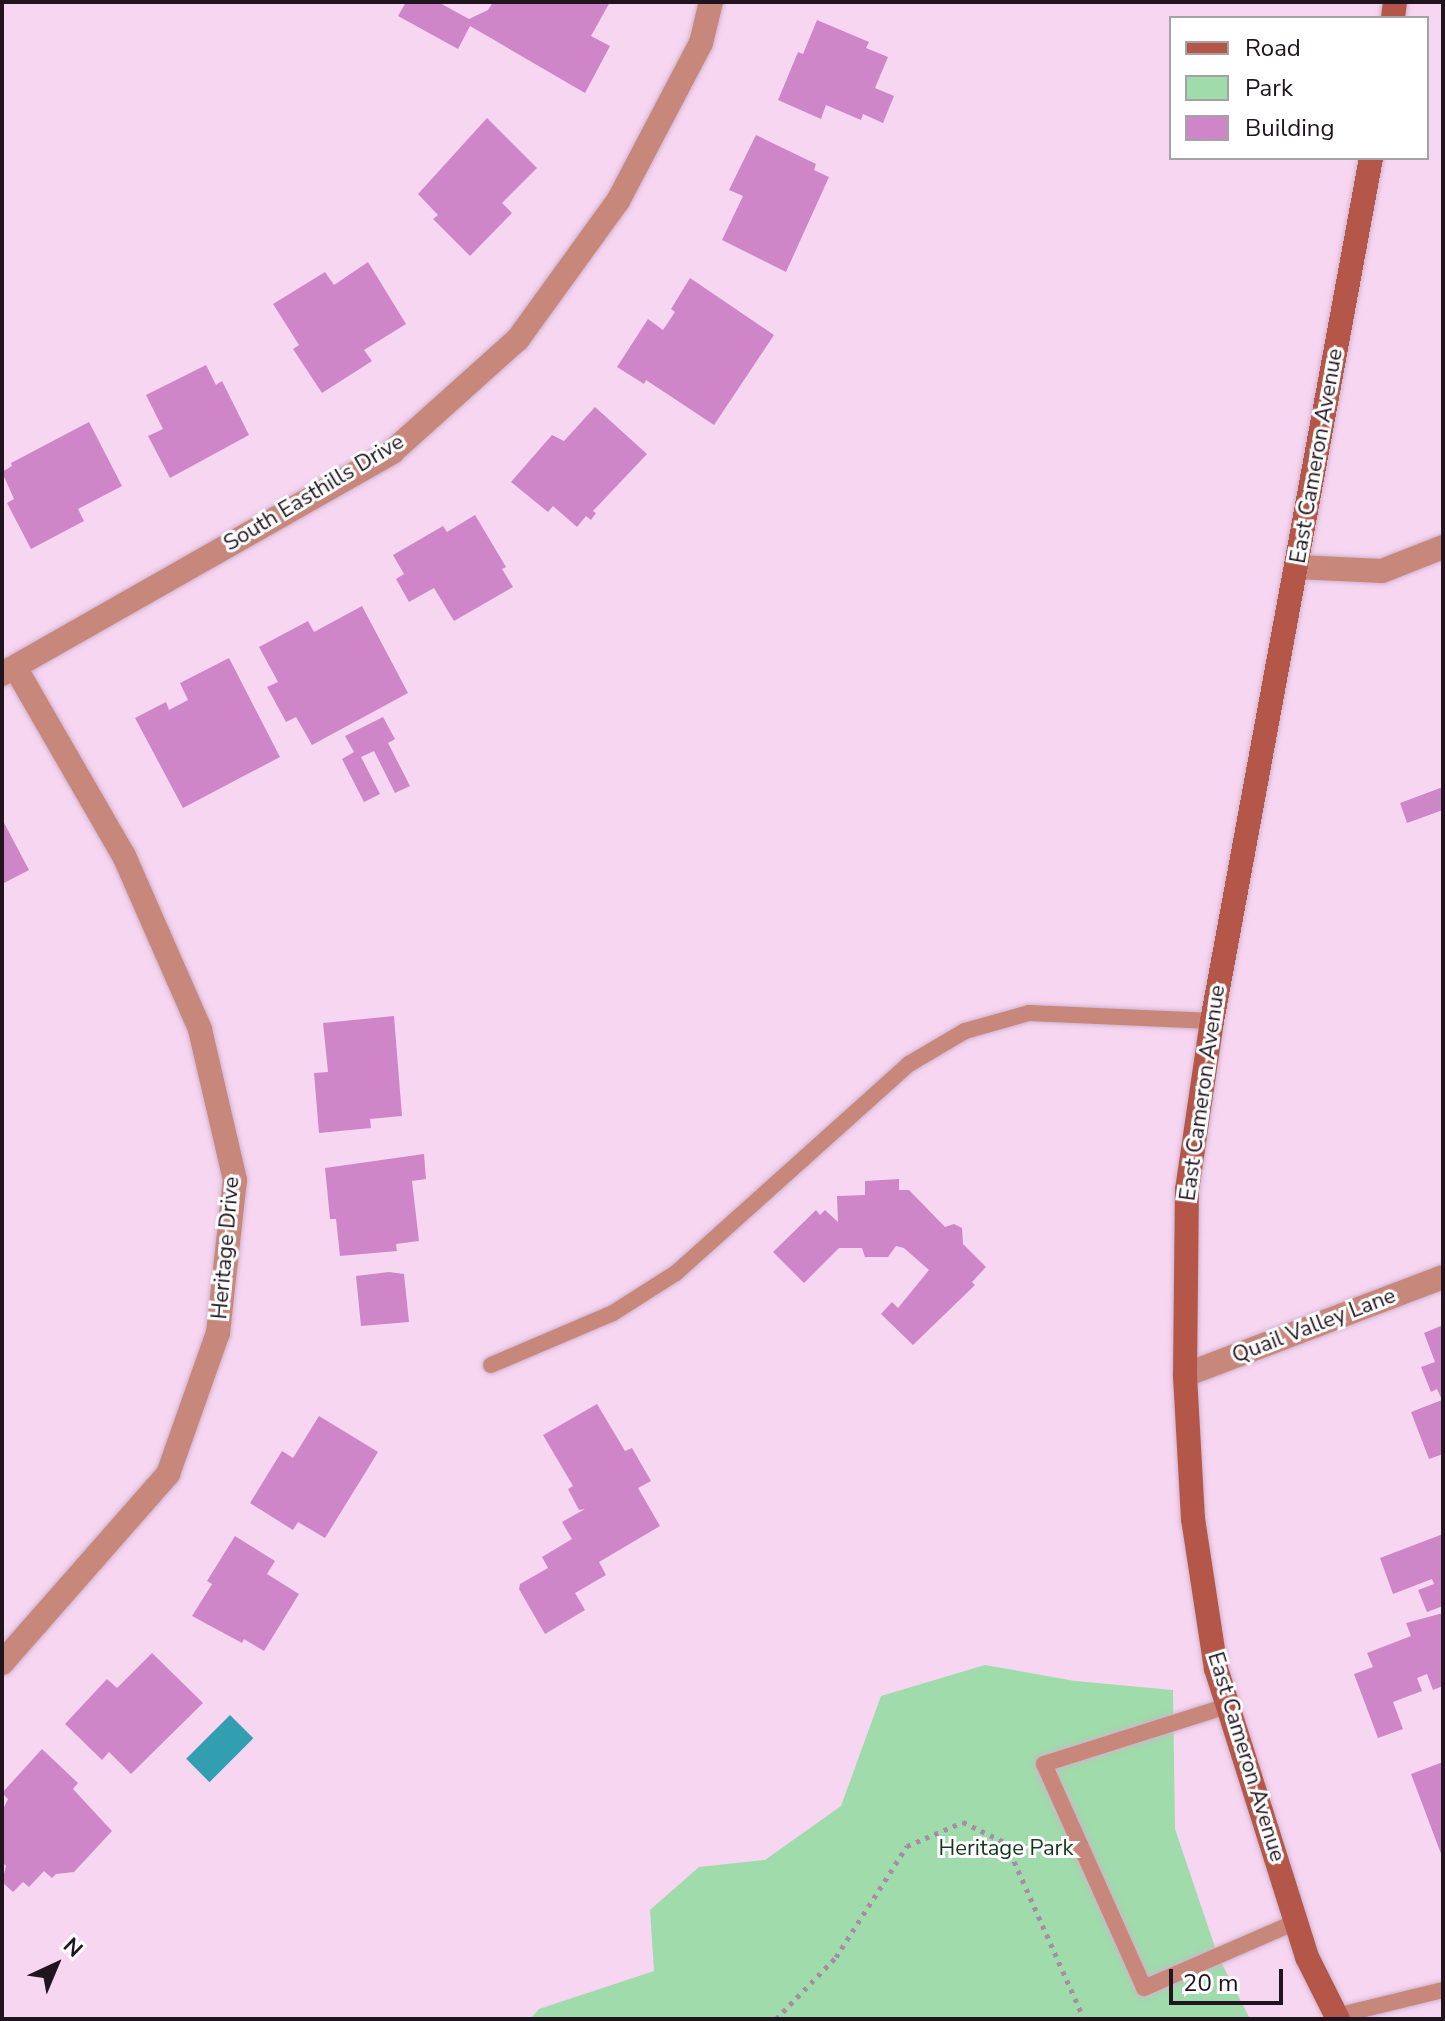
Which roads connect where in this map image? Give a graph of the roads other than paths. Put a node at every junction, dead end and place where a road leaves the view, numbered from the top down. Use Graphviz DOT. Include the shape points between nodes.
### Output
graph roads {
  1 [pos="711,2"];
  2 [pos="1371,160"];
  3 [pos="1443,547"];
  4 [pos="1297,567"];
  5 [pos="8,670"];
  6 [pos="1212,1021"];
  7 [pos="1443,1277"];
  8 [pos="491,1365"];
  9 [pos="1185,1375"];
  10 [pos="2,1663"];
  11 [pos="1227,1706"];
  12 [pos="1296,1922"];
  13 [pos="1443,1990"];
  14 [pos="1337,2018"];
  1 -- 5 [label="street, South Easthills Drive" via="701,43 618,201 518,339 392,452"];
  2 -- 4 [label="main road, East Cameron Avenue"];
  3 -- 4 [label="street" via="1382,571"];
  4 -- 6 [label="main road, East Cameron Avenue"];
  5 -- 10 [label="street, Heritage Drive" via="124,856 200,1029 235,1180 218,1333 168,1474"];
  6 -- 8 [label="lane" via="1029,1013 965,1031 909,1064 676,1273 613,1313"];
  6 -- 9 [label="main road, East Cameron Avenue" via="1187,1190"];
  7 -- 9 [label="street, Quail Valley Lane"];
  9 -- 11 [label="main road, East Cameron Avenue" via="1193,1519 1216,1669"];
  11 -- 12 [label="main road, East Cameron Avenue"];
  11 -- 12 [label="lane" via="1044,1764 1144,1988"];
  12 -- 14 [label="main road, East Cameron Avenue"];
  13 -- 14 [label="lane"];
}
